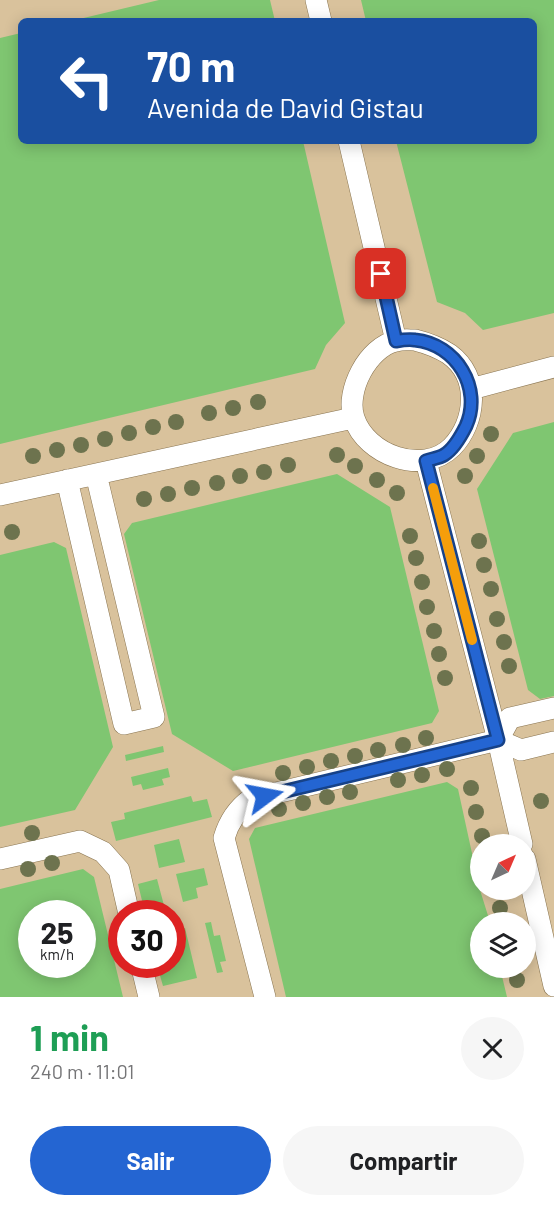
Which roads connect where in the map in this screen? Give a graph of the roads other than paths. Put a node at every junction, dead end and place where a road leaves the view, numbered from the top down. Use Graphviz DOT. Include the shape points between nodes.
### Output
graph roads {
  1 [pos="316,0"];
  2 [pos="320,18"];
  3 [pos="350,144"];
  4 [pos="396,341"];
  5 [pos="554,367"];
  6 [pos="471,389"];
  7 [pos="353,418"];
  8 [pos="426,461"];
  9 [pos="96,474"];
  10 [pos="67,480"];
  11 [pos="0,495"];
  12 [pos="554,708"];
  13 [pos="498,740"];
  14 [pos="554,742"];
  15 [pos="520,834"];
  16 [pos="0,859"];
  17 [pos="126,900"];
  18 [pos="534,900"];
  19 [pos="144,978"];
  20 [pos="554,986"];
  21 [pos="148,997"];
  22 [pos="265,997"];
  1 -- 2 [label="street"];
  3 -- 4 [label="street"];
  4 -- 6 [label="street" via="415,340 450,355 465,373"];
  4 -- 7 [label="street" via="365,363 355,386"];
  5 -- 6 [label="street"];
  6 -- 8 [label="street" via="470,418 461,437 444,454"];
  7 -- 8 [label="street" via="361,432 380,449 400,459"];
  7 -- 9 [label="street"];
  8 -- 13 [label="street"];
  9 -- 10 [label="street"];
  9 -- 10 [label="street" via="154,717 124,724"];
  10 -- 11 [label="street"];
  12 -- 13 [label="street" via="510,718"];
  13 -- 14 [label="street" via="521,750"];
  13 -- 15 [label="street"];
  13 -- 22 [label="street" via="251,799 241,806 224,838"];
  16 -- 17 [label="street" via="80,840 103,852 120,870"];
  18 -- 20 [label="street"];
  19 -- 21 [label="street"];
}
